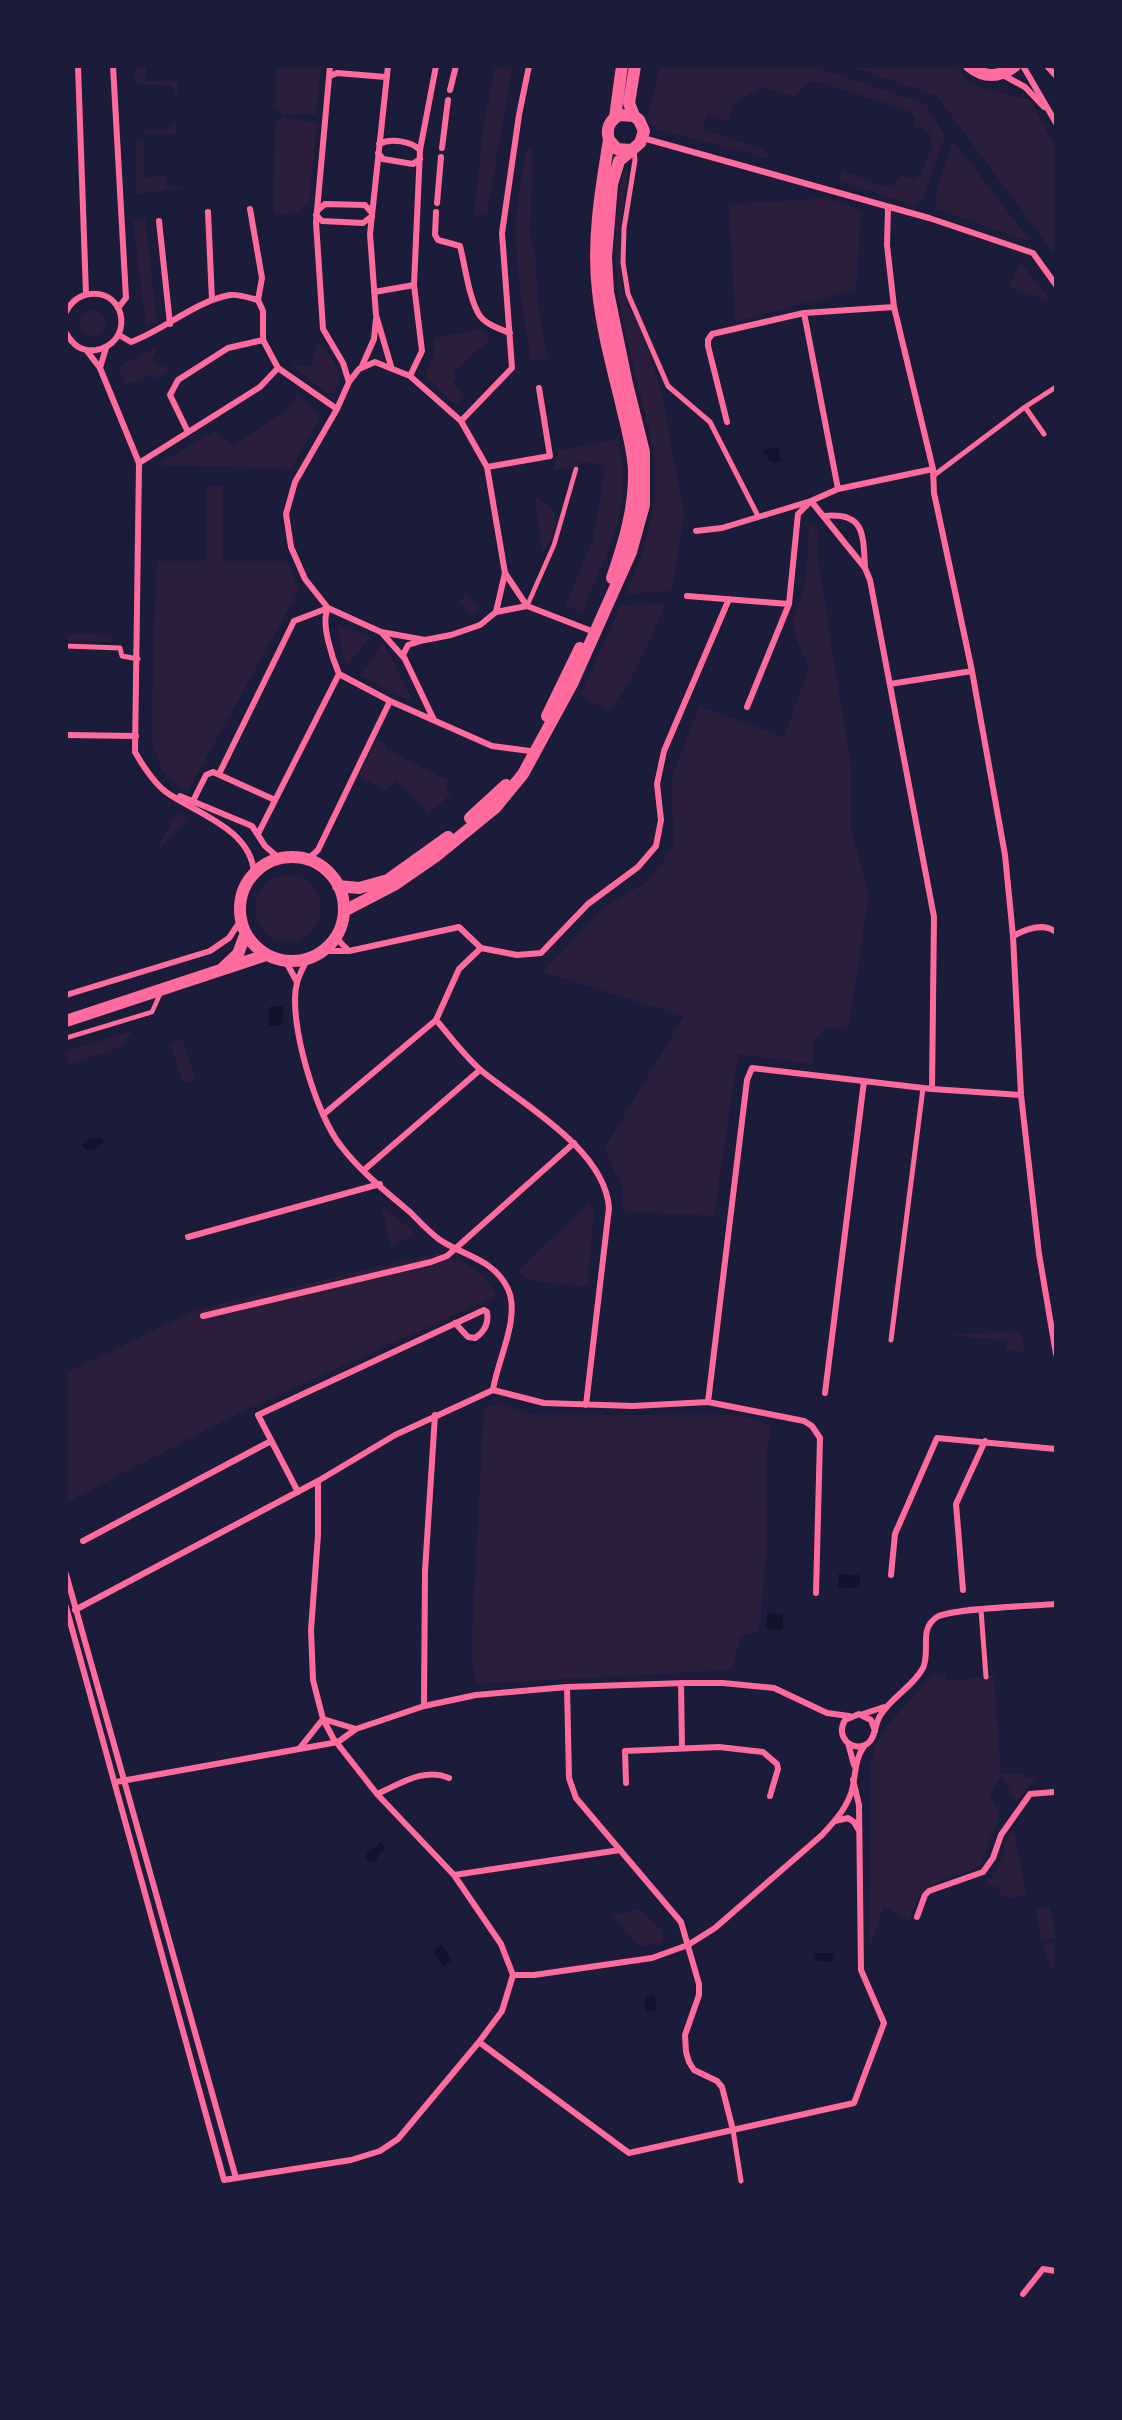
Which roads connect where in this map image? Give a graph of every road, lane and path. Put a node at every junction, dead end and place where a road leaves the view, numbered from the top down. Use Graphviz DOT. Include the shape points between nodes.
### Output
graph roads {
  1 [pos="78,66"];
  2 [pos="113,66"];
  3 [pos="330,66"];
  4 [pos="388,66"];
  5 [pos="436,66"];
  6 [pos="456,66"];
  7 [pos="528,66"];
  8 [pos="622,66"];
  9 [pos="635,66"];
  10 [pos="969,66"];
  11 [pos="1015,66"];
  12 [pos="1023,66"];
  13 [pos="1047,66"];
  14 [pos="1001,74"];
  15 [pos="330,76"];
  16 [pos="1056,76"];
  17 [pos="386,77"];
  18 [pos="450,90"];
  19 [pos="448,100"];
  20 [pos="1051,114"];
  21 [pos="634,116"];
  22 [pos="615,117"];
  23 [pos="1056,123"];
  24 [pos="643,138"];
  25 [pos="609,140"];
  26 [pos="379,144"];
  27 [pos="442,148"];
  28 [pos="420,150"];
  29 [pos="632,150"];
  30 [pos="378,153"];
  31 [pos="441,157"];
  32 [pos="420,159"];
  33 [pos="437,203"];
  34 [pos="888,207"];
  35 [pos="250,208"];
  36 [pos="208,212"];
  37 [pos="436,212"];
  38 [pos="317,213"];
  39 [pos="372,215"];
  40 [pos="159,221"];
  41 [pos="414,285"];
  42 [pos="1056,285"];
  43 [pos="374,292"];
  44 [pos="86,294"];
  45 [pos="212,300"];
  46 [pos="258,300"];
  47 [pos="67,306"];
  48 [pos="894,307"];
  49 [pos="118,308"];
  50 [pos="804,313"];
  51 [pos="376,315"];
  52 [pos="170,324"];
  53 [pos="66,333"];
  54 [pos="510,333"];
  55 [pos="119,334"];
  56 [pos="264,340"];
  57 [pos="106,348"];
  58 [pos="87,351"];
  59 [pos="362,366"];
  60 [pos="391,366"];
  61 [pos="100,368"];
  62 [pos="278,368"];
  63 [pos="410,375"];
  64 [pos="349,382"];
  65 [pos="1056,387"];
  66 [pos="539,388"];
  67 [pos="1025,406"];
  68 [pos="337,409"];
  69 [pos="461,421"];
  70 [pos="727,422"];
  71 [pos="188,432"];
  72 [pos="1044,434"];
  73 [pos="139,463"];
  74 [pos="487,467"];
  75 [pos="576,469"];
  76 [pos="933,472"];
  77 [pos="838,489"];
  78 [pos="811,501"];
  79 [pos="758,516"];
  80 [pos="824,516"];
  81 [pos="696,531"];
  82 [pos="865,568"];
  83 [pos="505,573"];
  84 [pos="687,596"];
  85 [pos="729,599"];
  86 [pos="789,604"];
  87 [pos="527,606"];
  88 [pos="328,608"];
  89 [pos="496,612"];
  90 [pos="589,630"];
  91 [pos="381,632"];
  92 [pos="425,640"];
  93 [pos="66,646"];
  94 [pos="138,659"];
  95 [pos="407,662"];
  96 [pos="972,671"];
  97 [pos="339,674"];
  98 [pos="890,684"];
  99 [pos="390,700"];
  100 [pos="747,707"];
  101 [pos="434,720"];
  102 [pos="66,735"];
  103 [pos="136,736"];
  104 [pos="530,751"];
  105 [pos="219,774"];
  106 [pos="165,791"];
  107 [pos="275,800"];
  108 [pos="193,801"];
  109 [pos="258,834"];
  110 [pos="280,859"];
  111 [pos="308,859"];
  112 [pos="254,873"];
  113 [pos="338,886"];
  114 [pos="344,912"];
  115 [pos="241,920"];
  116 [pos="1056,932"];
  117 [pos="245,935"];
  118 [pos="1013,936"];
  119 [pos="335,937"];
  120 [pos="481,948"];
  121 [pos="322,951"];
  122 [pos="349,951"];
  123 [pos="266,955"];
  124 [pos="308,958"];
  125 [pos="285,960"];
  126 [pos="220,971"];
  127 [pos="297,982"];
  128 [pos="164,988"];
  129 [pos="66,995"];
  130 [pos="68,1018"];
  131 [pos="436,1020"];
  132 [pos="66,1038"];
  133 [pos="480,1070"];
  134 [pos="864,1081"];
  135 [pos="923,1088"];
  136 [pos="932,1089"];
  137 [pos="1021,1095"];
  138 [pos="324,1113"];
  139 [pos="574,1143"];
  140 [pos="364,1170"];
  141 [pos="380,1185"];
  142 [pos="188,1237"];
  143 [pos="457,1247"];
  144 [pos="203,1316"];
  145 [pos="455,1323"];
  146 [pos="891,1340"];
  147 [pos="1056,1354"];
  148 [pos="493,1390"];
  149 [pos="825,1394"];
  150 [pos="708,1402"];
  151 [pos="586,1405"];
  152 [pos="435,1415"];
  153 [pos="271,1441"];
  154 [pos="985,1442"];
  155 [pos="1056,1449"];
  156 [pos="318,1481"];
  157 [pos="298,1492"];
  158 [pos="83,1541"];
  159 [pos="66,1574"];
  160 [pos="891,1575"];
  161 [pos="963,1590"];
  162 [pos="816,1593"];
  163 [pos="1056,1604"];
  164 [pos="66,1607"];
  165 [pos="75,1610"];
  166 [pos="981,1610"];
  167 [pos="986,1677"];
  168 [pos="681,1683"];
  169 [pos="567,1687"];
  170 [pos="424,1706"];
  171 [pos="888,1706"];
  172 [pos="863,1714"];
  173 [pos="849,1716"];
  174 [pos="323,1719"];
  175 [pos="356,1729"];
  176 [pos="874,1731"];
  177 [pos="338,1742"];
  178 [pos="848,1743"];
  179 [pos="865,1745"];
  180 [pos="682,1747"];
  181 [pos="299,1749"];
  182 [pos="855,1767"];
  183 [pos="449,1778"];
  184 [pos="125,1780"];
  185 [pos="853,1780"];
  186 [pos="116,1782"];
  187 [pos="626,1783"];
  188 [pos="1055,1791"];
  189 [pos="377,1794"];
  190 [pos="770,1796"];
  191 [pos="1056,1802"];
  192 [pos="834,1822"];
  193 [pos="860,1832"];
  194 [pos="620,1850"];
  195 [pos="453,1875"];
  196 [pos="917,1917"];
  197 [pos="688,1946"];
  198 [pos="513,1975"];
  199 [pos="479,2042"];
  200 [pos="733,2130"];
  201 [pos="236,2178"];
  202 [pos="741,2181"];
  203 [pos="1056,2271"];
  204 [pos="1023,2294"];
  1 -- 44 [label="street"];
  2 -- 49 [label="street" via="126,298"];
  3 -- 15 [label="street"];
  4 -- 17 [label="street"];
  5 -- 28 [label="street"];
  6 -- 18 [label="street"];
  7 -- 54 [label="street" via="502,233"];
  8 -- 22 [label="main road"];
  9 -- 21 [label="main road" via="629,103"];
  10 -- 14 [label="main road" via="986,76"];
  11 -- 14 [label="main road"];
  12 -- 20 [label="street"];
  13 -- 16 [label="street"];
  14 -- 20 [label="street" via="1025,87"];
  15 -- 17 [label="street" via="337,73"];
  15 -- 38 [label="street"];
  17 -- 26 [label="street"];
  19 -- 27 [label="street"];
  20 -- 23 [label="street"];
  21 -- 22 [label="main road"];
  21 -- 24 [label="main road" via="642,125"];
  22 -- 25 [label="main road" via="608,128"];
  24 -- 29 [label="main road"];
  24 -- 34 [label="street"];
  25 -- 29 [label="main road" via="617,149"];
  25 -- 90 [label="main road" via="597,238 597,289 634,470 625,539"];
  26 -- 28 [label="street" via="386,140 414,144"];
  26 -- 30 [label="street"];
  28 -- 32 [label="street"];
  29 -- 79 [label="street" via="635,159 624,228 623,263 628,294 668,386 710,422"];
  29 -- 114 [label="main road" via="619,161 612,184 606,257 608,292 644,452 644,505 631,552 573,684 523,774 496,807 436,856"];
  30 -- 32 [label="street" via="383,159 413,164"];
  30 -- 39 [label="street"];
  31 -- 33 [label="street"];
  32 -- 41 [label="street"];
  34 -- 42 [label="street" via="1033,253"];
  34 -- 48 [label="street" via="887,245"];
  35 -- 46 [label="street" via="262,278"];
  36 -- 45 [label="street"];
  37 -- 54 [label="street" via="435,235 438,240 460,246 481,317"];
  38 -- 39 [label="street" via="322,222 363,223"];
  38 -- 39 [label="street" via="325,204 365,205"];
  38 -- 64 [label="street" via="323,329"];
  39 -- 43 [label="street"];
  40 -- 52 [label="street"];
  41 -- 43 [label="street"];
  41 -- 63 [label="street" via="422,351"];
  43 -- 51 [label="street"];
  44 -- 47 [label="street"];
  44 -- 49 [label="street" via="104,295"];
  45 -- 46 [label="street" via="232,295"];
  45 -- 52 [label="street"];
  46 -- 56 [label="street" via="264,311"];
  48 -- 50 [label="street"];
  48 -- 76 [label="street"];
  49 -- 55 [label="street" via="122,316"];
  50 -- 70 [label="street" via="712,334 708,346"];
  50 -- 77 [label="street"];
  51 -- 59 [label="street" via="374,339"];
  51 -- 60 [label="street"];
  52 -- 55 [label="street" via="131,342"];
  53 -- 58 [label="street"];
  54 -- 69 [label="street" via="512,369"];
  55 -- 57 [label="street"];
  56 -- 62 [label="street"];
  56 -- 71 [label="street" via="228,348 178,380 170,395"];
  57 -- 58 [label="street"];
  57 -- 61 [label="street"];
  58 -- 61 [label="street"];
  59 -- 60 [label="street" via="375,362"];
  59 -- 64 [label="street"];
  60 -- 63 [label="street"];
  61 -- 73 [label="street"];
  62 -- 68 [label="street"];
  62 -- 71 [label="street" via="260,387"];
  63 -- 69 [label="street"];
  64 -- 68 [label="street"];
  65 -- 67 [label="street"];
  66 -- 74 [label="street" via="550,456"];
  67 -- 72 [label="street"];
  67 -- 76 [label="street"];
  68 -- 88 [label="street" via="295,482 286,514 291,547 305,579"];
  69 -- 74 [label="street"];
  71 -- 73 [label="street"];
  73 -- 94 [label="street"];
  74 -- 83 [label="street"];
  75 -- 87 [label="lane" via="554,545"];
  76 -- 77 [label="street"];
  76 -- 96 [label="street" via="934,493"];
  77 -- 78 [label="street"];
  78 -- 79 [label="street"];
  78 -- 80 [label="street"];
  78 -- 86 [label="street" via="798,514"];
  79 -- 81 [label="street" via="722,528"];
  80 -- 82 [label="street"];
  80 -- 82 [label="street" via="849,517 856,522 861,530"];
  82 -- 98 [label="street"];
  83 -- 87 [label="street"];
  83 -- 89 [label="street"];
  84 -- 85 [label="street"];
  85 -- 86 [label="street"];
  85 -- 120 [label="street" via="664,751 657,784 661,820 656,846 638,867 588,904 541,953 517,955"];
  86 -- 100 [label="street"];
  87 -- 89 [label="street"];
  87 -- 90 [label="street"];
  88 -- 91 [label="street"];
  88 -- 97 [label="street" via="324,615"];
  88 -- 105 [label="street" via="294,621"];
  89 -- 92 [label="street" via="480,625"];
  90 -- 104 [label="main road"];
  91 -- 92 [label="street"];
  91 -- 95 [label="street"];
  92 -- 95 [label="street" via="408,645 403,655"];
  93 -- 94 [label="street" via="120,648 122,656"];
  94 -- 103 [label="street"];
  95 -- 101 [label="street"];
  96 -- 98 [label="street"];
  96 -- 118 [label="street" via="1005,855"];
  97 -- 99 [label="street"];
  97 -- 107 [label="street"];
  98 -- 136 [label="street" via="934,917"];
  99 -- 101 [label="street"];
  99 -- 111 [label="street" via="318,850"];
  101 -- 104 [label="street" via="492,746"];
  102 -- 103 [label="street"];
  103 -- 106 [label="street" via="135,752 145,770"];
  104 -- 113 [label="main road" via="507,784 478,811 388,880 359,888"];
  105 -- 107 [label="street"];
  105 -- 108 [label="street" via="206,775"];
  106 -- 108 [label="street"];
  106 -- 112 [label="street" via="242,841"];
  107 -- 109 [label="street"];
  108 -- 109 [label="street" via="252,826"];
  109 -- 110 [label="street"];
  110 -- 111 [label="main road"];
  110 -- 112 [label="main road"];
  111 -- 113 [label="main road" via="331,874"];
  112 -- 115 [label="main road" via="242,895"];
  113 -- 114 [label="main road"];
  114 -- 119 [label="main road"];
  115 -- 117 [label="main road"];
  115 -- 129 [label="street" via="229,938 210,951"];
  116 -- 118 [label="street" via="1052,928 1027,928"];
  117 -- 123 [label="main road"];
  117 -- 126 [label="main road" via="238,954"];
  118 -- 137 [label="street"];
  119 -- 121 [label="main road"];
  119 -- 122 [label="street"];
  120 -- 122 [label="street" via="459,927"];
  120 -- 131 [label="street" via="459,969"];
  121 -- 122 [label="street"];
  121 -- 124 [label="main road"];
  123 -- 125 [label="main road"];
  123 -- 126 [label="main road"];
  124 -- 125 [label="main road"];
  124 -- 127 [label="street"];
  125 -- 127 [label="street"];
  126 -- 128 [label="main road"];
  127 -- 138 [label="street" via="299,1040"];
  128 -- 130 [label="main road"];
  128 -- 132 [label="lane" via="152,1012"];
  131 -- 133 [label="street"];
  131 -- 138 [label="street"];
  133 -- 139 [label="street"];
  133 -- 140 [label="street"];
  134 -- 135 [label="street"];
  134 -- 149 [label="street"];
  134 -- 150 [label="street" via="752,1068 747,1080"];
  135 -- 136 [label="street"];
  135 -- 146 [label="street"];
  136 -- 137 [label="street"];
  137 -- 147 [label="street" via="1039,1254"];
  138 -- 140 [label="street" via="340,1146"];
  139 -- 143 [label="street"];
  139 -- 151 [label="street" via="601,1178 609,1208"];
  140 -- 141 [label="street"];
  141 -- 142 [label="street"];
  141 -- 143 [label="street" via="440,1240"];
  143 -- 144 [label="street" via="447,1256 430,1262"];
  143 -- 148 [label="street" via="494,1268 509,1290 512,1316"];
  145 -- 145 [label="street" via="468,1337 475,1338 485,1328 487,1312"];
  145 -- 153 [label="street" via="258,1415"];
  148 -- 151 [label="street" via="544,1403"];
  148 -- 152 [label="street"];
  150 -- 151 [label="street"];
  150 -- 162 [label="street" via="804,1421 817,1431 820,1438"];
  152 -- 156 [label="street"];
  152 -- 170 [label="street" via="425,1571"];
  153 -- 157 [label="street"];
  153 -- 158 [label="street"];
  154 -- 155 [label="street"];
  154 -- 160 [label="street" via="937,1438 895,1534"];
  154 -- 161 [label="street" via="956,1504"];
  156 -- 157 [label="street"];
  156 -- 174 [label="street" via="311,1630 313,1680"];
  157 -- 165 [label="street"];
  159 -- 165 [label="street"];
  163 -- 166 [label="street"];
  164 -- 186 [label="street"];
  165 -- 184 [label="street"];
  166 -- 167 [label="street"];
  166 -- 171 [label="street" via="944,1614 932,1621 926,1634 923,1667"];
  168 -- 169 [label="street"];
  168 -- 173 [label="street" via="774,1688 826,1713"];
  168 -- 180 [label="street"];
  169 -- 170 [label="street" via="476,1695"];
  169 -- 194 [label="street" via="569,1778 576,1798"];
  170 -- 175 [label="street"];
  171 -- 172 [label="street"];
  171 -- 176 [label="street" via="880,1714"];
  172 -- 173 [label="street"];
  172 -- 176 [label="street" via="871,1720"];
  173 -- 178 [label="street" via="842,1725"];
  174 -- 175 [label="street"];
  174 -- 177 [label="street"];
  174 -- 181 [label="street"];
  175 -- 177 [label="street"];
  176 -- 179 [label="street"];
  177 -- 181 [label="street"];
  177 -- 189 [label="street"];
  178 -- 179 [label="street"];
  178 -- 182 [label="street"];
  179 -- 182 [label="street"];
  180 -- 187 [label="street" via="625,1751"];
  180 -- 190 [label="street" via="763,1752 778,1767"];
  181 -- 184 [label="street"];
  182 -- 185 [label="street"];
  183 -- 189 [label="street" via="438,1773 421,1774"];
  184 -- 186 [label="street"];
  184 -- 201 [label="street"];
  185 -- 192 [label="street" via="849,1799"];
  185 -- 193 [label="street"];
  186 -- 201 [label="street" via="224,2180"];
  188 -- 191 [label="street"];
  188 -- 196 [label="street" via="1030,1794 1001,1835 983,1872 929,1891"];
  189 -- 195 [label="street"];
  192 -- 193 [label="street" via="848,1818"];
  192 -- 197 [label="street" via="715,1928"];
  193 -- 200 [label="street" via="861,1970 884,2023 854,2103"];
  194 -- 195 [label="street"];
  194 -- 197 [label="street" via="681,1922"];
  195 -- 198 [label="street" via="501,1944"];
  197 -- 198 [label="street" via="652,1958"];
  197 -- 200 [label="street" via="699,1995 685,2035 686,2052 694,2070 722,2087"];
  198 -- 199 [label="street" via="502,2011"];
  199 -- 200 [label="street" via="629,2153"];
  199 -- 201 [label="street" via="398,2139 381,2151 351,2160"];
  200 -- 202 [label="street"];
  203 -- 204 [label="street" via="1043,2269"];
}
